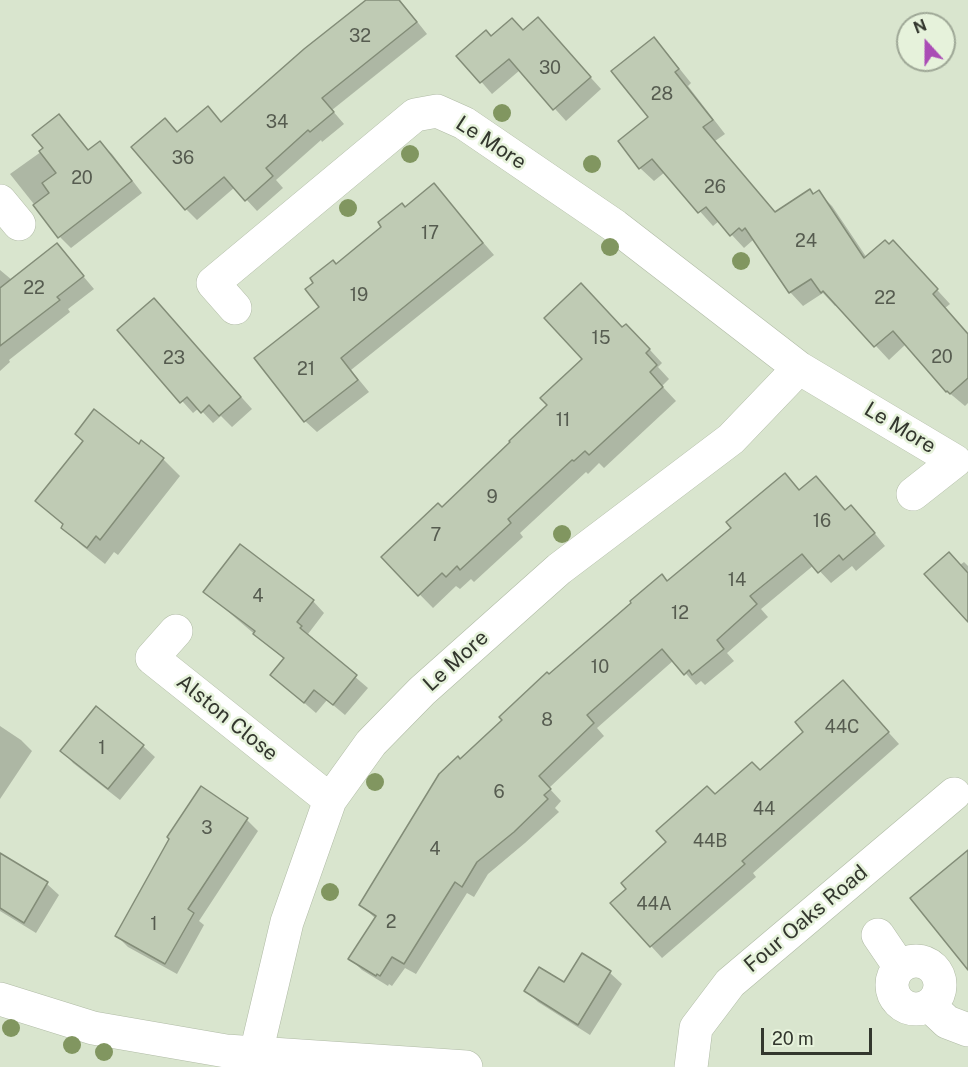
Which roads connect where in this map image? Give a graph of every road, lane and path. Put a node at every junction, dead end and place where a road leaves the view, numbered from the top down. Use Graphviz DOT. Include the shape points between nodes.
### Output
graph roads {
  1 [pos="235,308"];
  2 [pos="799,368"];
  3 [pos="913,494"];
  4 [pos="176,631"];
  5 [pos="954,794"];
  6 [pos="330,800"];
  7 [pos="878,935"];
  8 [pos="0,999"];
  9 [pos="968,1030"];
  10 [pos="235,1057"];
  11 [pos="466,1067"];
  12 [pos="691,1067"];
  1 -- 2 [label="street, Le More" via="213,283 416,115 437,111 464,123 615,226"];
  2 -- 3 [label="street, Le More" via="955,461"];
  2 -- 6 [label="street, Le More" via="731,439 559,569 422,691 372,743"];
  4 -- 6 [label="street, Alston Close" via="152,658"];
  5 -- 12 [label="street, Four Oaks Road" via="730,983 696,1028"];
  6 -- 10 [label="street, Le More"];
  7 -- 9 [label="street" via="899,966 922,960 938,972 941,987 930,1006 947,1022"];
  8 -- 10 [label="street" via="93,1028"];
  10 -- 11 [label="street"];
}
